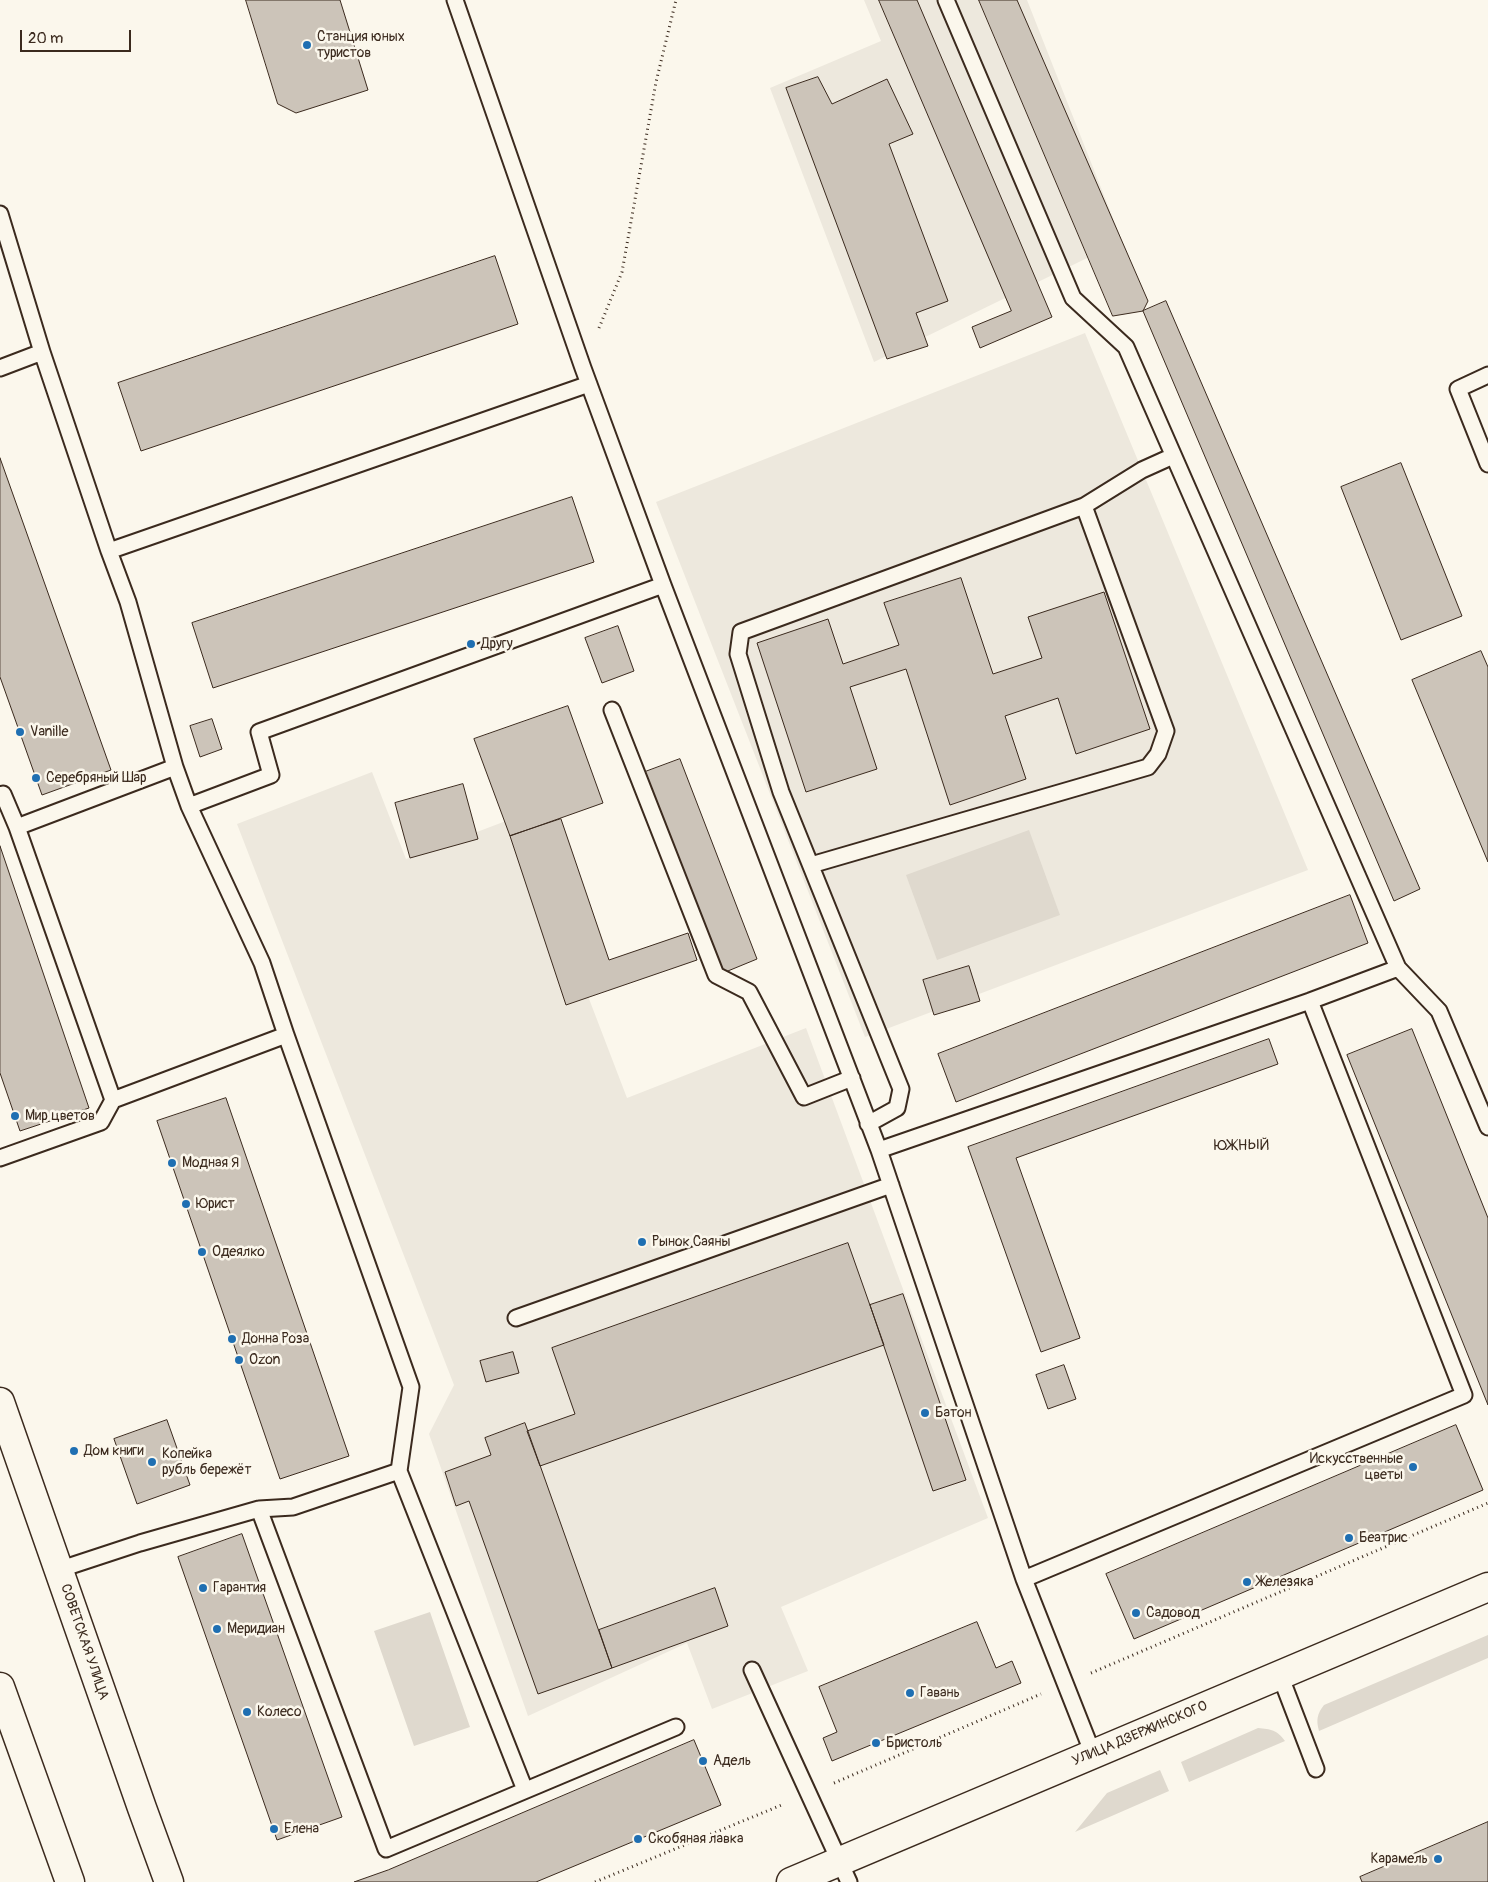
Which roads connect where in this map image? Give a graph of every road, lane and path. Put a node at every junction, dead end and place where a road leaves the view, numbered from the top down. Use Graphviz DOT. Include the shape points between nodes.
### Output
graph roads {
  1 [pos="455,0"];
  2 [pos="676,0"];
  3 [pos="946,0"];
  4 [pos="0,214"];
  5 [pos="42,352"];
  6 [pos="0,368"];
  7 [pos="583,368"];
  8 [pos="1488,375"];
  9 [pos="589,384"];
  10 [pos="1173,456"];
  11 [pos="1488,464"];
  12 [pos="1084,506"];
  13 [pos="109,551"];
  14 [pos="663,585"];
  15 [pos="612,710"];
  16 [pos="175,767"];
  17 [pos="0,795"];
  18 [pos="189,806"];
  19 [pos="17,827"];
  20 [pos="811,865"];
  21 [pos="1398,968"];
  22 [pos="1310,1001"];
  23 [pos="286,1035"];
  24 [pos="852,1078"];
  25 [pos="113,1100"];
  26 [pos="868,1124"];
  27 [pos="1488,1127"];
  28 [pos="879,1150"];
  29 [pos="0,1158"];
  30 [pos="891,1185"];
  31 [pos="516,1318"];
  32 [pos="0,1402"];
  33 [pos="399,1472"];
  34 [pos="259,1509"];
  35 [pos="58,1570"];
  36 [pos="1024,1579"];
  37 [pos="1488,1587"];
  38 [pos="752,1670"];
  39 [pos="1280,1675"];
  40 [pos="0,1686"];
  41 [pos="676,1727"];
  42 [pos="1093,1754"];
  43 [pos="1316,1769"];
  44 [pos="525,1790"];
  45 [pos="845,1872"];
  46 [pos="70,1882"];
  47 [pos="169,1882"];
  48 [pos="792,1882"];
  1 -- 7 [label="lane"];
  2 -- 7 [label="path" via="656,82 622,272"];
  3 -- 10 [label="lane" via="1074,298 1126,347"];
  4 -- 5 [label="lane"];
  5 -- 6 [label="lane"];
  5 -- 13 [label="lane"];
  7 -- 9 [label="lane"];
  8 -- 11 [label="lane" via="1458,389"];
  9 -- 13 [label="lane"];
  9 -- 14 [label="lane"];
  10 -- 12 [label="lane" via="1142,470"];
  10 -- 21 [label="lane"];
  12 -- 20 [label="lane" via="742,632 738,654 781,792"];
  12 -- 20 [label="lane" via="1166,731 1158,754 1148,767"];
  13 -- 16 [label="lane" via="128,602"];
  14 -- 18 [label="lane" via="259,732 271,775"];
  14 -- 24 [label="lane"];
  15 -- 24 [label="lane" via="716,974 749,992 804,1097"];
  16 -- 18 [label="lane"];
  16 -- 19 [label="lane"];
  17 -- 19 [label="lane" via="3,794"];
  18 -- 23 [label="lane" via="262,964"];
  19 -- 25 [label="lane"];
  20 -- 26 [label="lane" via="901,1089 897,1108"];
  21 -- 22 [label="lane"];
  21 -- 27 [label="lane" via="1439,1011"];
  22 -- 28 [label="lane"];
  22 -- 36 [label="lane" via="1464,1395"];
  23 -- 25 [label="lane"];
  23 -- 33 [label="lane" via="411,1387"];
  24 -- 26 [label="lane"];
  25 -- 29 [label="lane" via="101,1122"];
  26 -- 28 [label="lane"];
  28 -- 30 [label="lane"];
  30 -- 31 [label="lane"];
  30 -- 36 [label="lane"];
  32 -- 35 [label="main road, СОВЕТСКАЯ УЛИЦА"];
  33 -- 34 [label="lane" via="293,1507"];
  33 -- 44 [label="lane"];
  34 -- 35 [label="lane"];
  34 -- 44 [label="lane" via="386,1849"];
  35 -- 47 [label="main road, СОВЕТСКАЯ УЛИЦА"];
  36 -- 42 [label="lane"];
  37 -- 39 [label="main road, УЛИЦА ДЗЕРЖИНСКОГО"];
  38 -- 45 [label="lane"];
  39 -- 42 [label="main road, УЛИЦА ДЗЕРЖИНСКОГО"];
  39 -- 43 [label="lane"];
  40 -- 46 [label="main road"];
  41 -- 44 [label="lane"];
  42 -- 45 [label="main road, УЛИЦА ДЗЕРЖИНСКОГО"];
  45 -- 48 [label="main road, УЛИЦА ДЗЕРЖИНСКОГО"];
}
